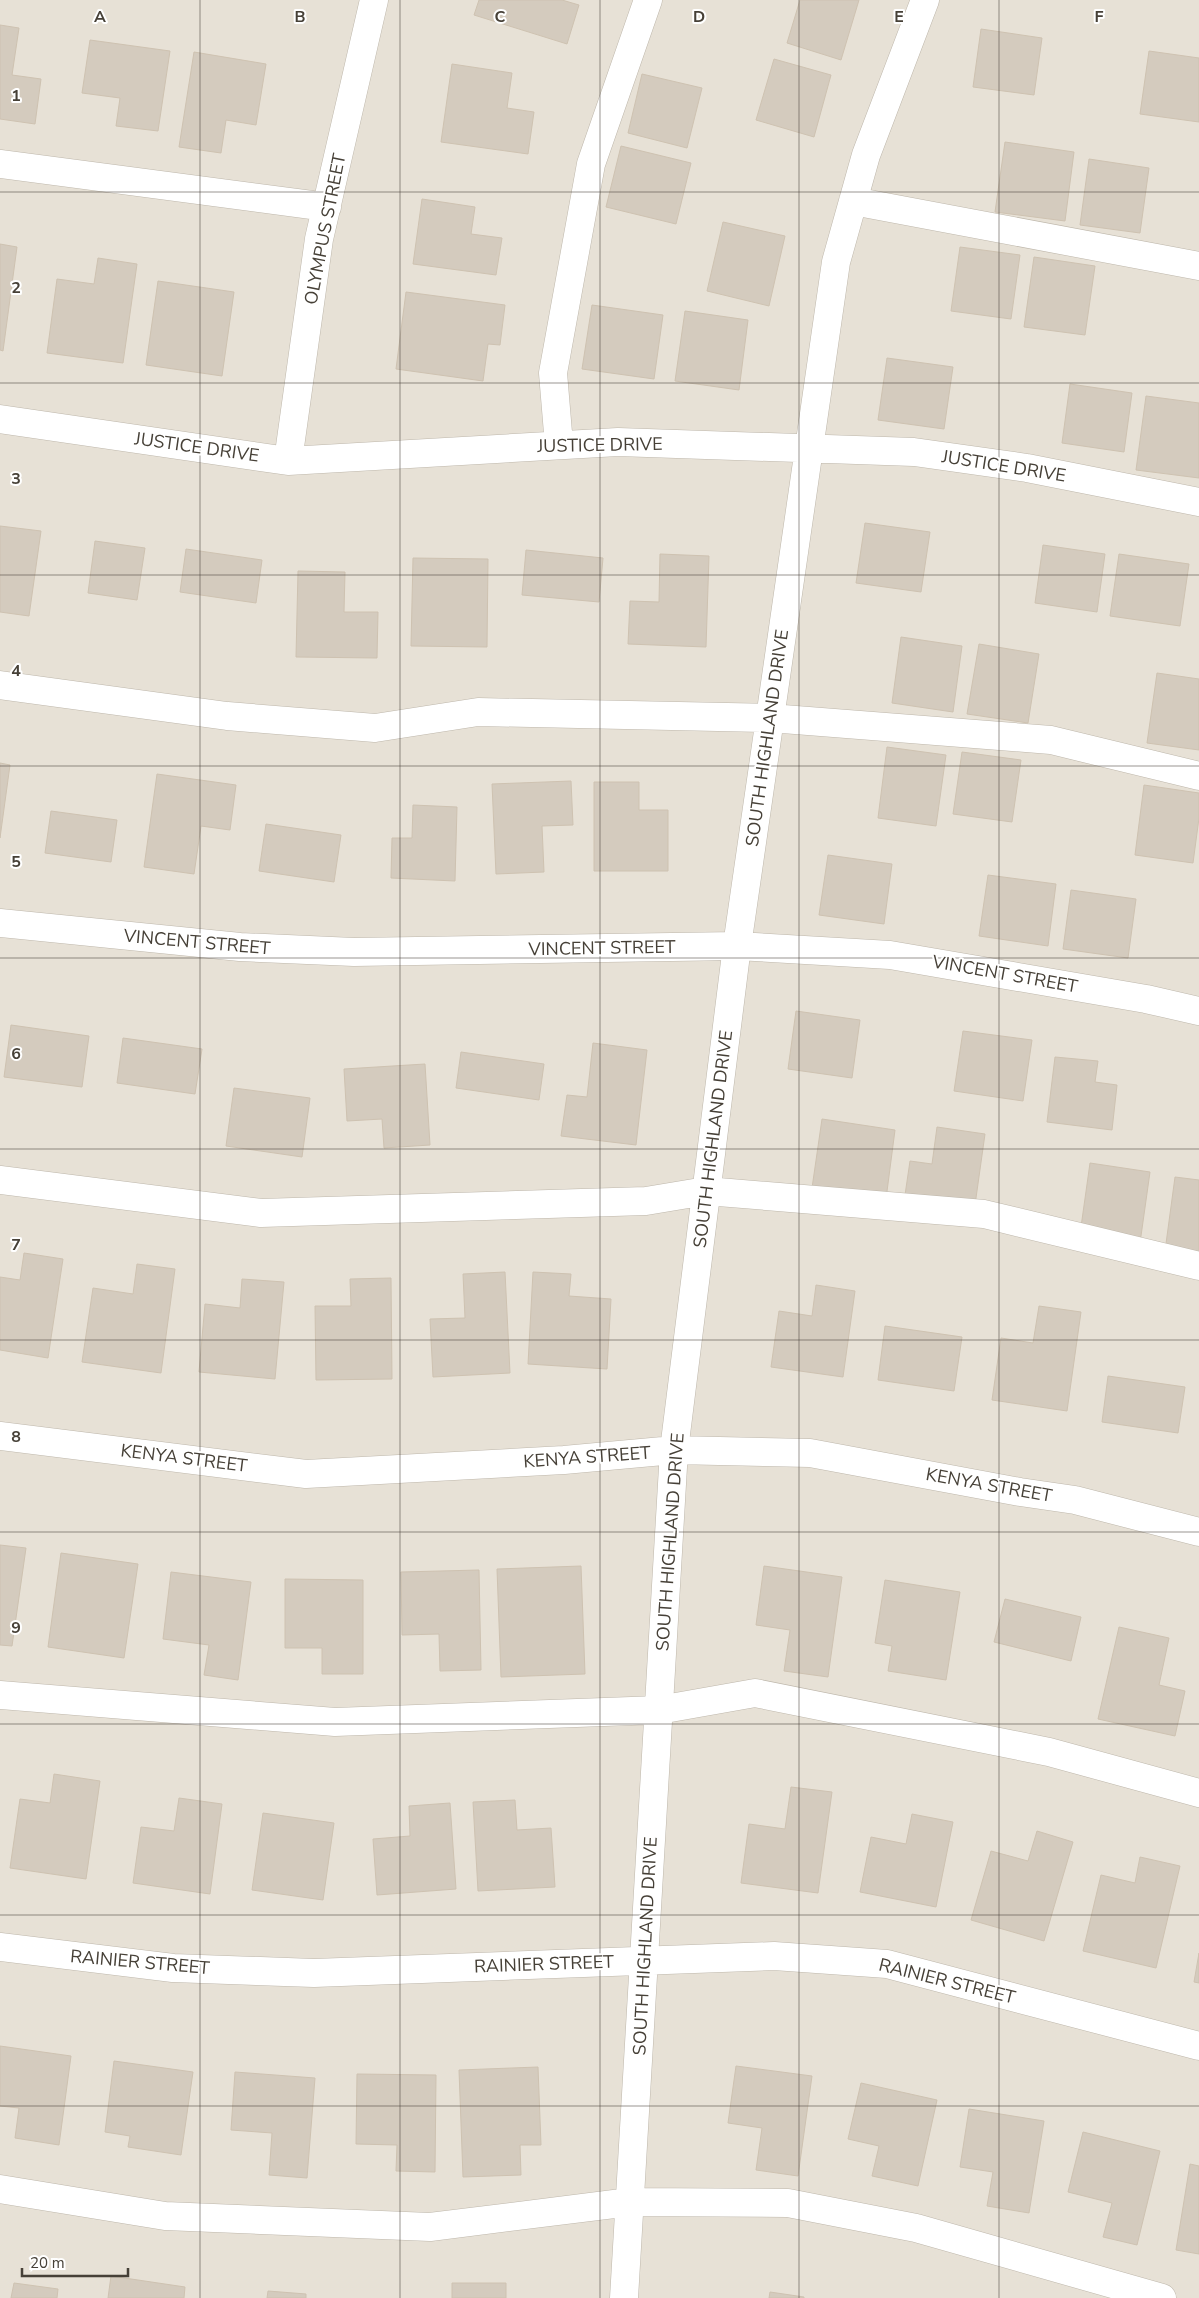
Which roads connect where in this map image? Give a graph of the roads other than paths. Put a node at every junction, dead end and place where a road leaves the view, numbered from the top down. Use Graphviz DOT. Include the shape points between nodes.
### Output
graph roads {
  1 [pos="374,0"];
  2 [pos="648,0"];
  3 [pos="925,0"];
  4 [pos="0,164"];
  5 [pos="853,201"];
  6 [pos="327,207"];
  7 [pos="1199,266"];
  8 [pos="0,419"];
  9 [pos="559,445"];
  10 [pos="810,448"];
  11 [pos="288,461"];
  12 [pos="1199,502"];
  13 [pos="0,685"];
  14 [pos="770,718"];
  15 [pos="1199,776"];
  16 [pos="0,923"];
  17 [pos="737,946"];
  18 [pos="1199,1011"];
  19 [pos="0,1180"];
  20 [pos="706,1191"];
  21 [pos="1199,1266"];
  22 [pos="0,1436"];
  23 [pos="674,1450"];
  24 [pos="1199,1532"];
  25 [pos="0,1695"];
  26 [pos="659,1710"];
  27 [pos="1199,1793"];
  28 [pos="0,1947"];
  29 [pos="644,1960"];
  30 [pos="1199,2046"];
  31 [pos="0,2189"];
  32 [pos="630,2202"];
  33 [pos="624,2298"];
  34 [pos="1162,2298"];
  1 -- 6 [label="street, OLYMPUS STREET"];
  2 -- 9 [label="street" via="591,164 553,373"];
  3 -- 5 [label="street, SOUTH HIGHLAND DRIVE" via="866,155"];
  4 -- 6 [label="street"];
  5 -- 7 [label="street"];
  5 -- 10 [label="street, SOUTH HIGHLAND DRIVE" via="836,262"];
  6 -- 11 [label="street, OLYMPUS STREET" via="319,239"];
  8 -- 11 [label="street, JUSTICE DRIVE"];
  9 -- 10 [label="street, JUSTICE DRIVE" via="618,442"];
  9 -- 11 [label="street, JUSTICE DRIVE"];
  10 -- 12 [label="street, JUSTICE DRIVE" via="914,452 952,457 1028,468"];
  10 -- 14 [label="street, SOUTH HIGHLAND DRIVE"];
  13 -- 14 [label="street" via="227,716 374,728 478,712"];
  14 -- 15 [label="street" via="1050,740"];
  14 -- 17 [label="street, SOUTH HIGHLAND DRIVE"];
  16 -- 17 [label="street, VINCENT STREET" via="240,947 345,951"];
  17 -- 18 [label="street, VINCENT STREET" via="890,955"];
  17 -- 20 [label="street, SOUTH HIGHLAND DRIVE"];
  19 -- 20 [label="street" via="261,1213 646,1201"];
  20 -- 21 [label="street" via="984,1214"];
  20 -- 23 [label="street, SOUTH HIGHLAND DRIVE"];
  22 -- 23 [label="street, KENYA STREET" via="306,1474 564,1460"];
  23 -- 24 [label="street, KENYA STREET" via="810,1453 1075,1500"];
  23 -- 26 [label="street, SOUTH HIGHLAND DRIVE"];
  25 -- 26 [label="street" via="335,1722"];
  26 -- 27 [label="street" via="755,1693 1049,1752"];
  26 -- 29 [label="street, SOUTH HIGHLAND DRIVE"];
  28 -- 29 [label="street, RAINIER STREET" via="173,1968 314,1973"];
  29 -- 30 [label="street, RAINIER STREET" via="774,1956 886,1964"];
  29 -- 32 [label="street, SOUTH HIGHLAND DRIVE"];
  31 -- 32 [label="street" via="165,2216 430,2227"];
  32 -- 33 [label="street, SOUTH HIGHLAND DRIVE"];
  32 -- 34 [label="street" via="788,2203 916,2228"];
}
